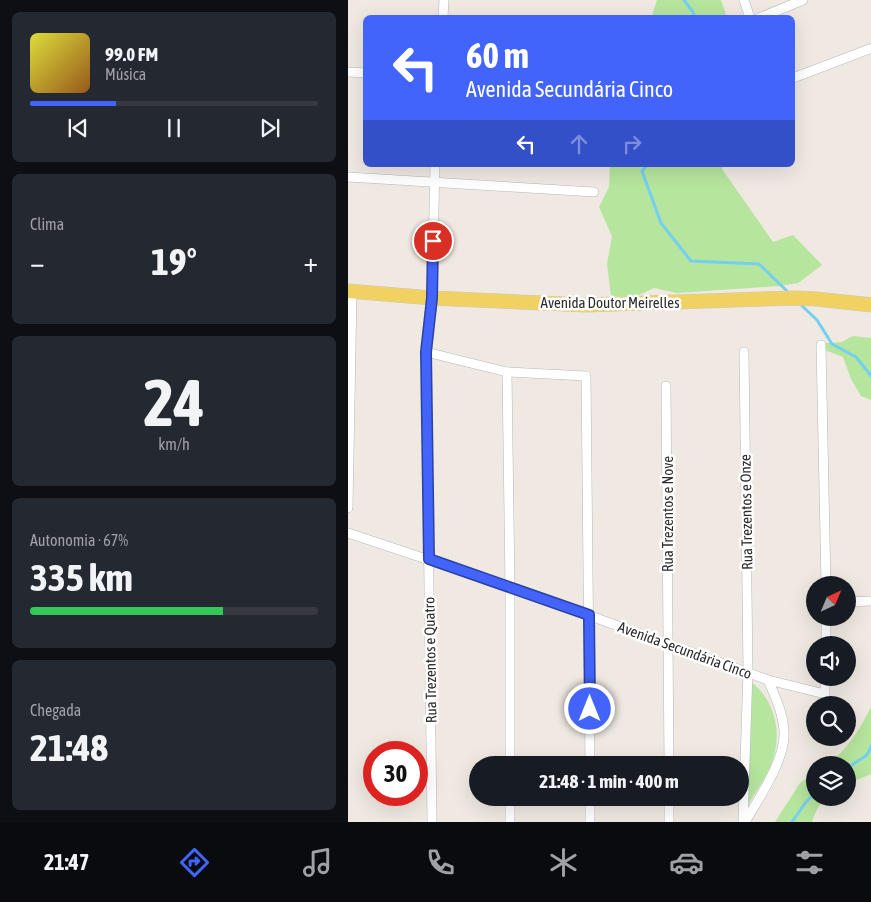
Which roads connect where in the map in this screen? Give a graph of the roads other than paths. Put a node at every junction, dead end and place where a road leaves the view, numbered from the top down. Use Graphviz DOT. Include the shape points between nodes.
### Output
graph roads {
  1 [pos="444,0"];
  2 [pos="744,0"];
  3 [pos="803,0"];
  4 [pos="443,15"];
  5 [pos="749,15"];
  6 [pos="766,15"];
  7 [pos="872,48"];
  8 [pos="348,72"];
  9 [pos="363,73"];
  10 [pos="795,77"];
  11 [pos="435,167"];
  12 [pos="348,177"];
  13 [pos="434,183"];
  14 [pos="594,192"];
  15 [pos="350,292"];
  16 [pos="432,298"];
  17 [pos="872,305"];
  18 [pos="821,345"];
  19 [pos="426,352"];
  20 [pos="744,352"];
  21 [pos="507,372"];
  22 [pos="666,386"];
  23 [pos="348,508"];
  24 [pos="348,533"];
  25 [pos="429,559"];
  26 [pos="826,576"];
  27 [pos="510,587"];
  28 [pos="872,601"];
  29 [pos="856,602"];
  30 [pos="589,615"];
  31 [pos="668,643"];
  32 [pos="748,671"];
  33 [pos="768,680"];
  34 [pos="825,686"];
  35 [pos="510,756"];
  36 [pos="590,756"];
  37 [pos="669,756"];
  38 [pos="510,806"];
  39 [pos="590,806"];
  40 [pos="669,806"];
  41 [pos="432,822"];
  42 [pos="510,822"];
  43 [pos="590,822"];
  44 [pos="669,822"];
  45 [pos="744,822"];
  1 -- 4 [label="street"];
  2 -- 5 [label="street"];
  3 -- 6 [label="street"];
  7 -- 10 [label="street"];
  8 -- 9 [label="street"];
  11 -- 13 [label="street, Rua Trezentos e Quatro"];
  12 -- 13 [label="street"];
  13 -- 14 [label="street"];
  13 -- 16 [label="street, Rua Trezentos e Quatro"];
  15 -- 16 [label="main road, Avenida Doutor Meirelles"];
  15 -- 23 [label="street"];
  16 -- 17 [label="main road, Avenida Doutor Meirelles" via="586,305 816,299"];
  16 -- 19 [label="street, Rua Trezentos e Quatro"];
  18 -- 26 [label="street"];
  19 -- 21 [label="street"];
  19 -- 25 [label="street, Rua Trezentos e Quatro"];
  20 -- 32 [label="street, Rua Trezentos e Onze"];
  21 -- 27 [label="street"];
  21 -- 30 [label="street" via="586,376"];
  22 -- 31 [label="street, Rua Trezentos e Nove"];
  24 -- 25 [label="street, Avenida Secundária Cinco"];
  25 -- 27 [label="street, Avenida Secundária Cinco"];
  25 -- 41 [label="street, Rua Trezentos e Quatro"];
  27 -- 30 [label="street, Avenida Secundária Cinco"];
  27 -- 35 [label="street"];
  28 -- 29 [label="street"];
  30 -- 31 [label="street, Avenida Secundária Cinco"];
  30 -- 36 [label="street"];
  31 -- 32 [label="street, Avenida Secundária Cinco"];
  31 -- 37 [label="street, Rua Trezentos e Nove"];
  32 -- 33 [label="street, Avenida Secundária Cinco"];
  32 -- 45 [label="street, Rua Trezentos e Onze"];
  33 -- 34 [label="street, Avenida Secundária Cinco" via="825,694"];
  33 -- 45 [label="street" via="780,708 784,733 774,772"];
  38 -- 42 [label="street"];
  39 -- 43 [label="street"];
  40 -- 44 [label="street"];
}
